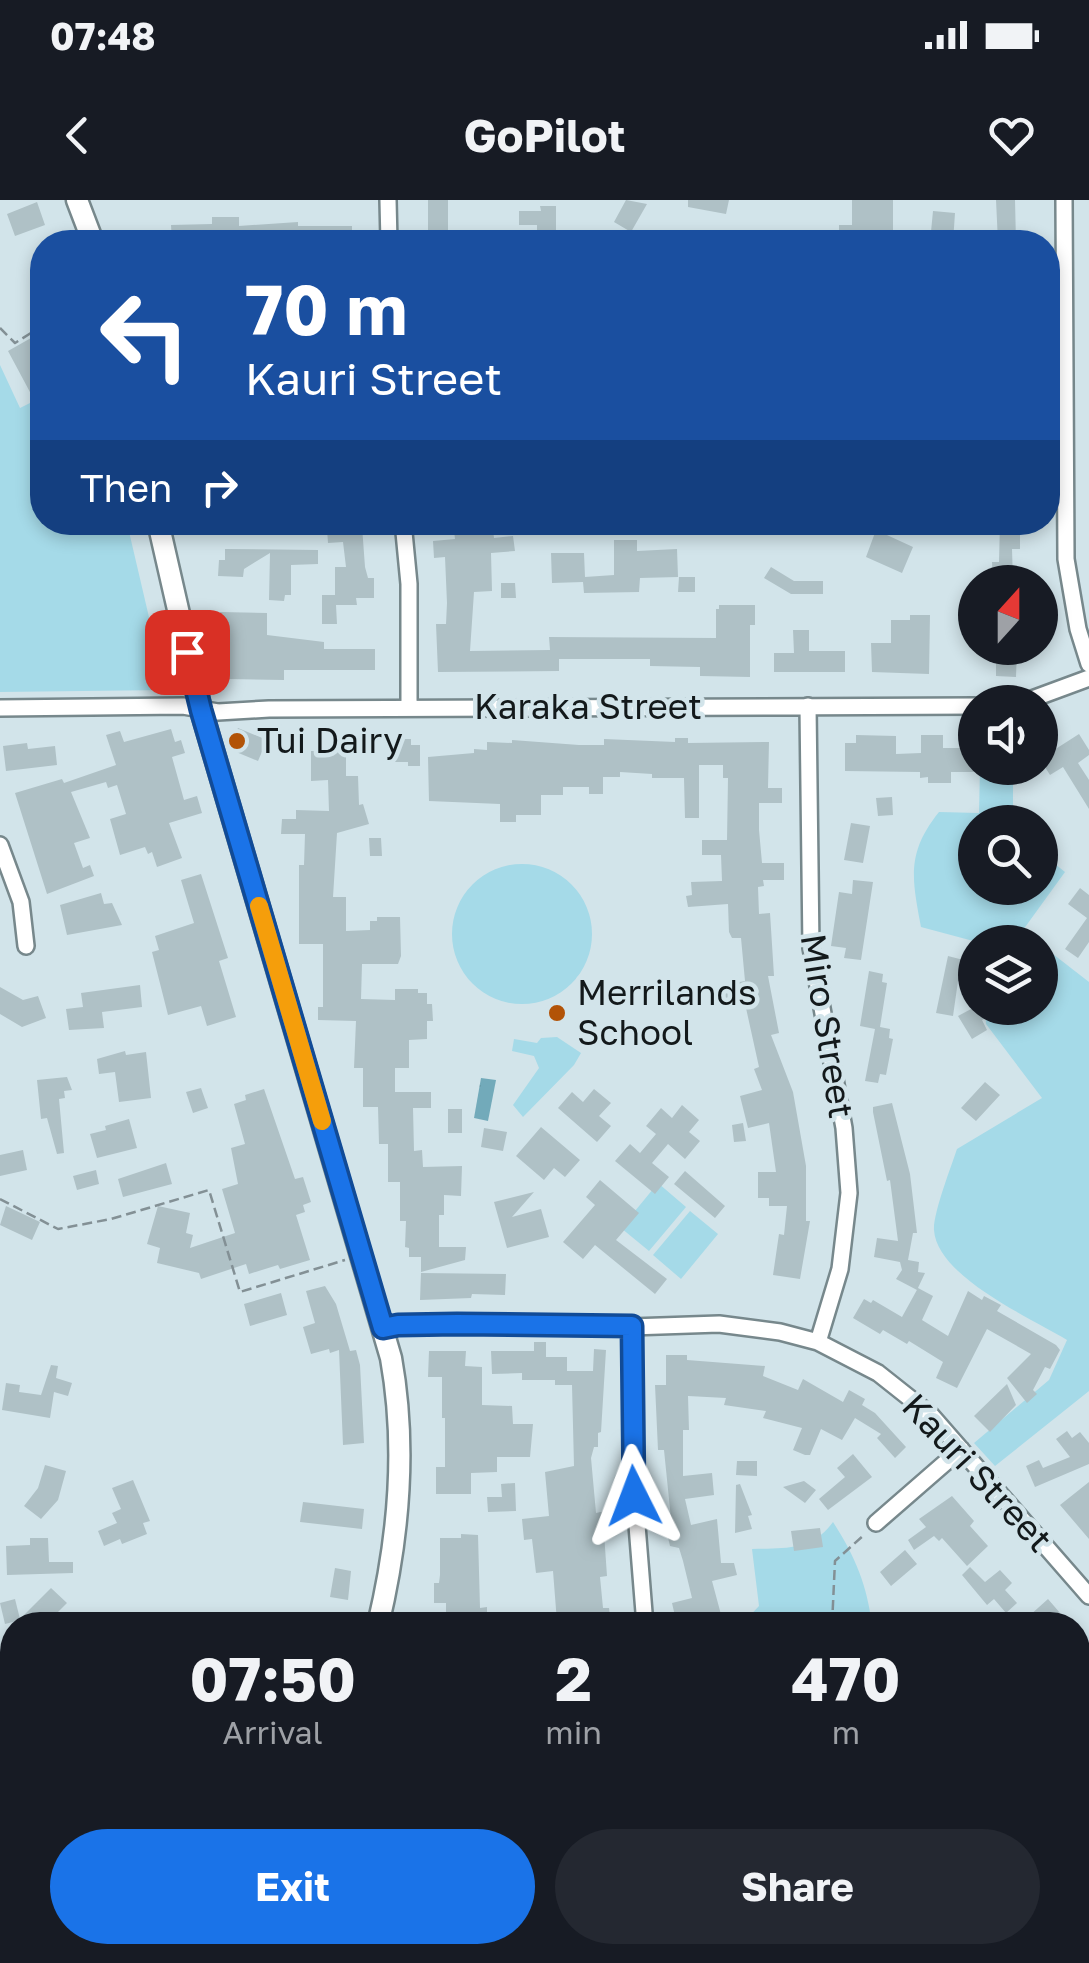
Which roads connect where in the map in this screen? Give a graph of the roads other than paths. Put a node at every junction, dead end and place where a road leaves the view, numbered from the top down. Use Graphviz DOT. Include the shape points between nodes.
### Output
graph roads {
  1 [pos="78,200"];
  2 [pos="388,200"];
  3 [pos="1064,200"];
  4 [pos="89,230"];
  5 [pos="389,230"];
  6 [pos="1060,238"];
  7 [pos="1060,390"];
  8 [pos="161,535"];
  9 [pos="404,535"];
  10 [pos="1089,664"];
  11 [pos="1089,678"];
  12 [pos="1058,689"];
  13 [pos="808,706"];
  14 [pos="958,706"];
  15 [pos="0,708"];
  16 [pos="409,708"];
  17 [pos="201,710"];
  18 [pos="0,844"];
  19 [pos="26,946"];
  20 [pos="632,1326"];
  21 [pos="383,1328"];
  22 [pos="818,1342"];
  23 [pos="961,1449"];
  24 [pos="876,1523"];
  25 [pos="1089,1596"];
  26 [pos="381,1612"];
  27 [pos="644,1612"];
  1 -- 4 [label="main road"];
  2 -- 5 [label="street"];
  3 -- 6 [label="street"];
  7 -- 10 [label="street" via="1066,559"];
  8 -- 17 [label="main road"];
  9 -- 16 [label="street"];
  11 -- 12 [label="street"];
  13 -- 14 [label="street, Karaka Street"];
  13 -- 16 [label="street, Karaka Street"];
  13 -- 22 [label="street, Miro Street" via="811,948 844,1128 848,1193 840,1269"];
  15 -- 17 [label="street, Karaka Street"];
  16 -- 17 [label="street, Karaka Street"];
  17 -- 21 [label="main road"];
  18 -- 19 [label="street" via="21,902"];
  20 -- 21 [label="street, Kauri Street"];
  20 -- 22 [label="street, Kauri Street" via="733,1325"];
  20 -- 27 [label="street" via="632,1463"];
  21 -- 26 [label="main road" via="400,1453 394,1545"];
  22 -- 23 [label="street, Kauri Street" via="878,1373"];
  23 -- 24 [label="street"];
  23 -- 25 [label="street, Kauri Street"];
}
